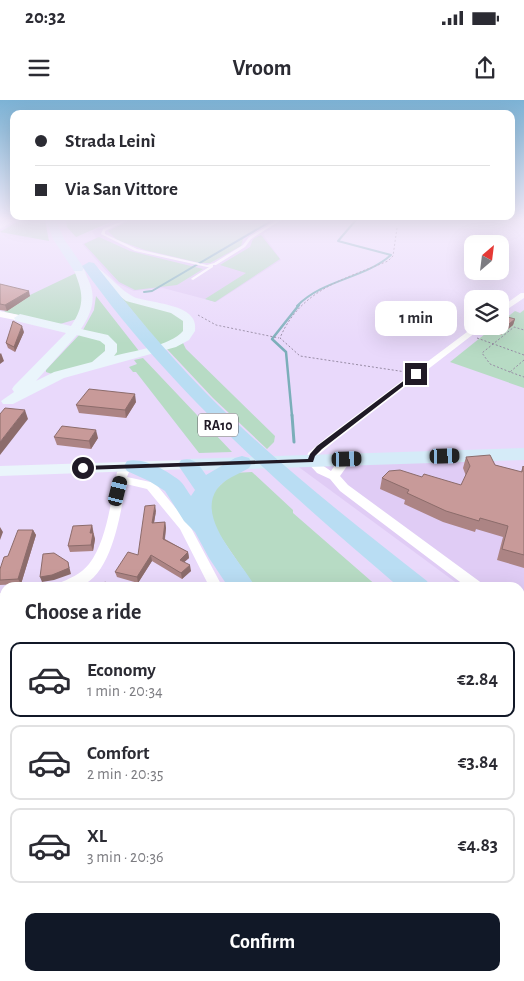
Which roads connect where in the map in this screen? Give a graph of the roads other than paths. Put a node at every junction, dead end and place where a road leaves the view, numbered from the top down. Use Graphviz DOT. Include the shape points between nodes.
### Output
graph roads {
  1 [pos="78,261"];
  2 [pos="81,261"];
  3 [pos="181,261"];
  4 [pos="219,261"];
  5 [pos="211,266"];
  6 [pos="84,267"];
  7 [pos="192,280"];
  8 [pos="524,295"];
  9 [pos="509,306"];
  10 [pos="0,314"];
  11 [pos="20,318"];
  12 [pos="78,325"];
  13 [pos="468,335"];
  14 [pos="45,362"];
  15 [pos="97,364"];
  16 [pos="59,375"];
  17 [pos="4,405"];
  18 [pos="524,454"];
  19 [pos="347,459"];
  20 [pos="311,461"];
  21 [pos="242,463"];
  22 [pos="187,465"];
  23 [pos="0,471"];
  24 [pos="126,471"];
  25 [pos="334,476"];
  26 [pos="205,489"];
  27 [pos="178,492"];
  28 [pos="326,519"];
  29 [pos="203,526"];
  30 [pos="76,582"];
  31 [pos="214,582"];
  32 [pos="239,582"];
  33 [pos="392,582"];
  34 [pos="410,582"];
  35 [pos="470,582"];
  1 -- 6 [label="main road"];
  2 -- 6 [label="main road"];
  3 -- 5 [label="lane"];
  4 -- 5 [label="lane"];
  5 -- 7 [label="lane"];
  6 -- 12 [label="main road" via="88,296"];
  6 -- 15 [label="main road" via="125,296 182,314 190,326 188,334 173,343"];
  6 -- 28 [label="highway, RA10" via="128,321 216,413"];
  8 -- 9 [label="street"];
  10 -- 11 [label="street"];
  11 -- 12 [label="main road" via="55,326"];
  11 -- 14 [label="main road" via="47,338"];
  12 -- 14 [label="main road"];
  12 -- 15 [label="main road" via="111,344 111,352"];
  13 -- 20 [label="street" via="320,447"];
  14 -- 16 [label="main road" via="43,374"];
  14 -- 17 [label="main road"];
  15 -- 16 [label="main road"];
  16 -- 17 [label="main road" via="33,386"];
  18 -- 19 [label="main road"];
  19 -- 20 [label="main road"];
  19 -- 25 [label="street"];
  20 -- 21 [label="main road"];
  20 -- 25 [label="street" via="321,471"];
  21 -- 22 [label="main road"];
  21 -- 26 [label="highway" via="214,479"];
  22 -- 24 [label="main road"];
  22 -- 26 [label="highway"];
  22 -- 27 [label="highway"];
  23 -- 24 [label="main road"];
  24 -- 27 [label="highway" via="168,482"];
  24 -- 30 [label="street" via="104,552 94,568"];
  24 -- 31 [label="street" via="137,482 151,486 185,527"];
  25 -- 35 [label="street" via="352,495"];
  26 -- 29 [label="highway" via="199,506"];
  27 -- 29 [label="highway"];
  28 -- 33 [label="highway, RA10"];
  28 -- 34 [label="highway, RA10"];
  29 -- 32 [label="highway"];
}
